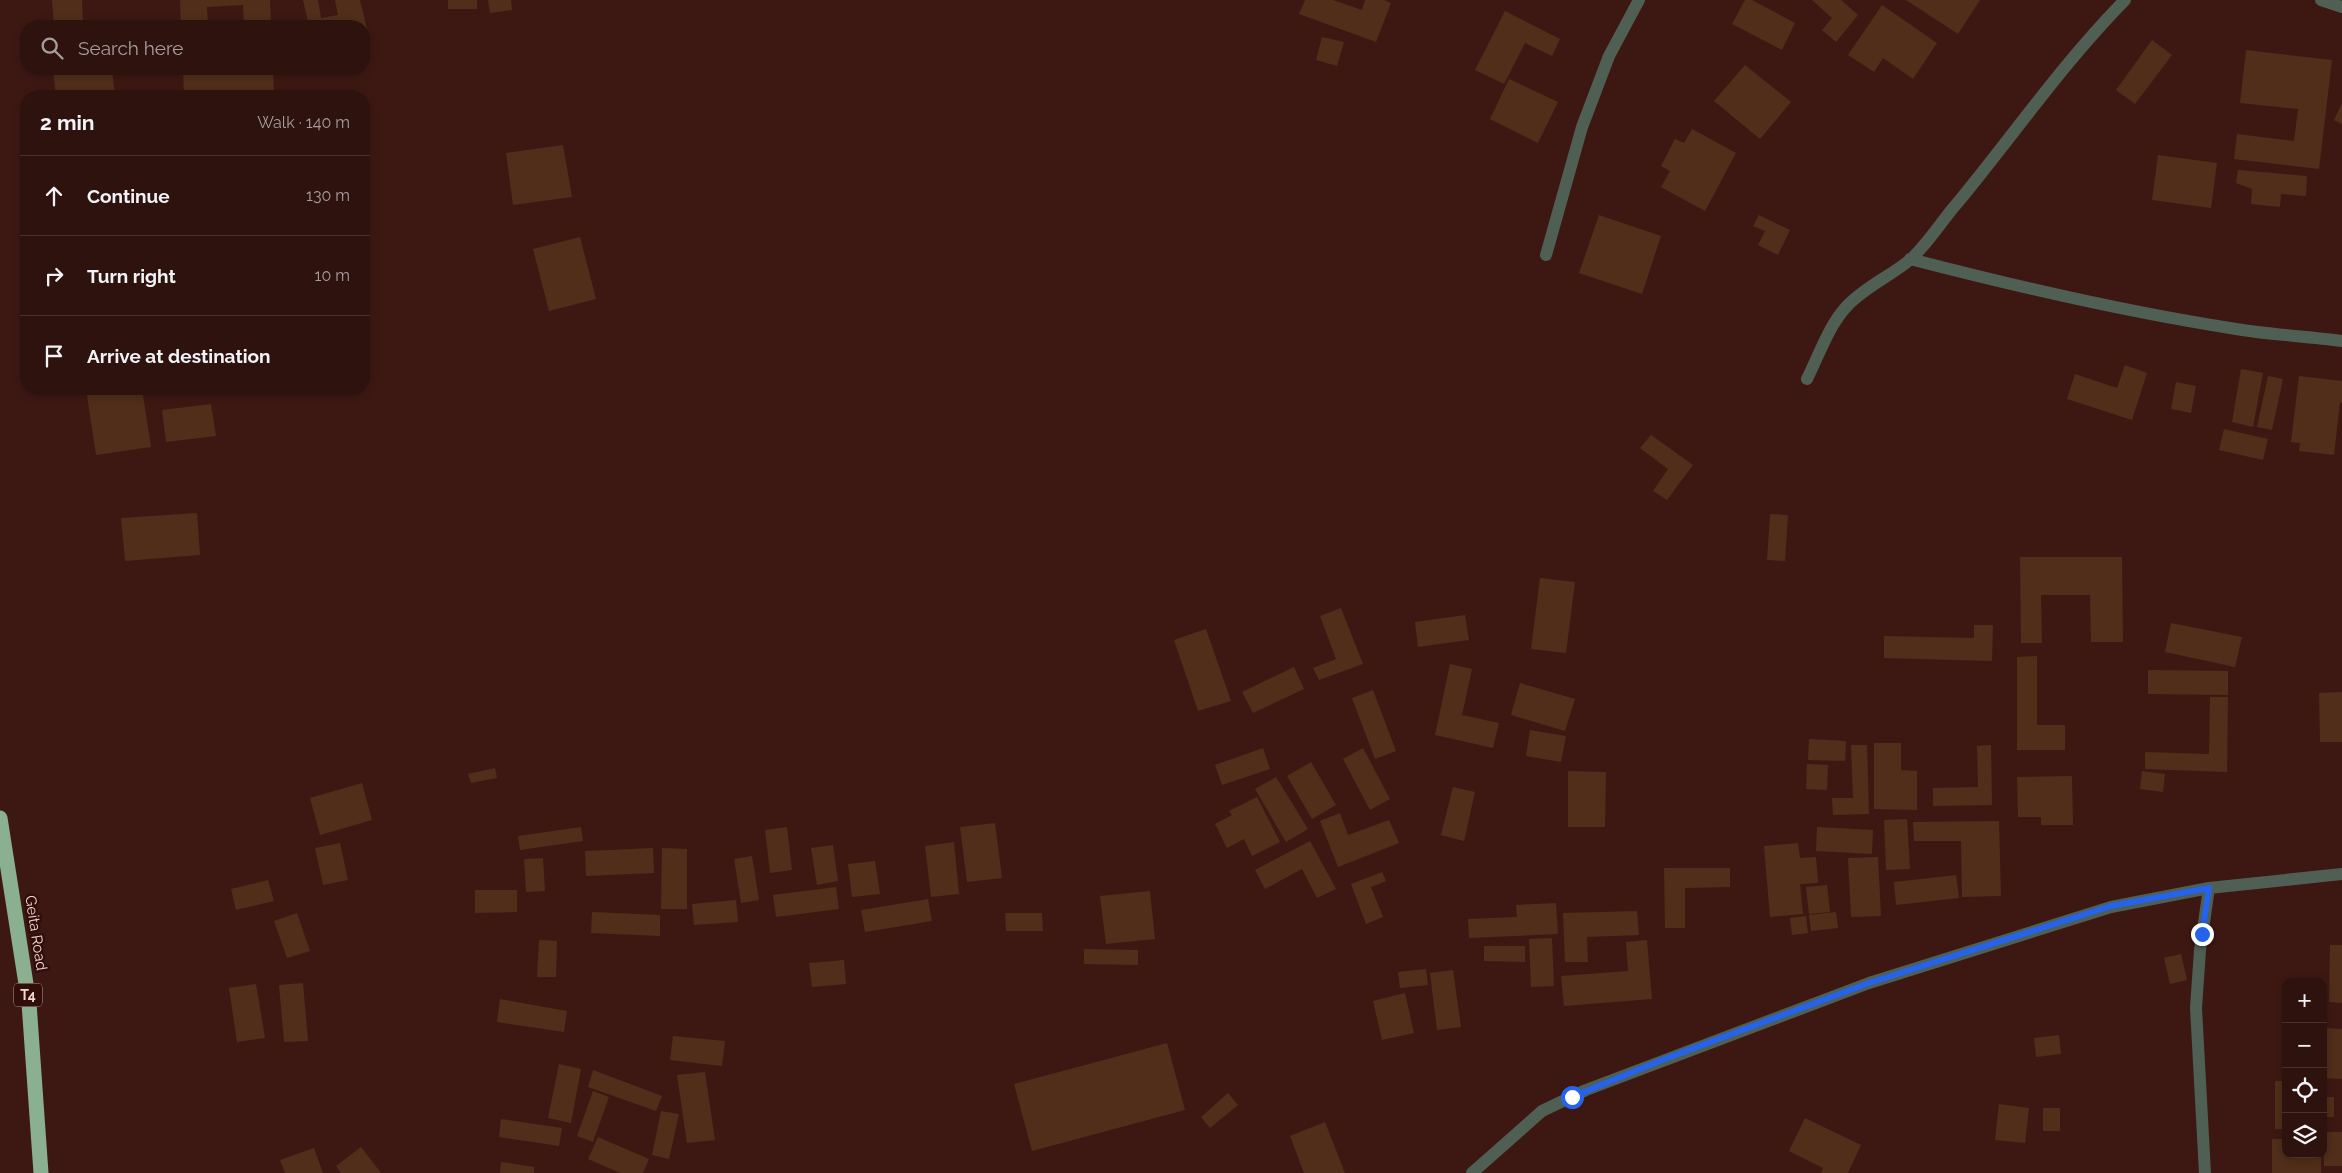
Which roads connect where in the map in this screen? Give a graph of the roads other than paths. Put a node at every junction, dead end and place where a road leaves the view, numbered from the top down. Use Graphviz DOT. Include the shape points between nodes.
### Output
graph roads {
  1 [pos="1639,0"];
  2 [pos="2125,0"];
  3 [pos="2322,0"];
  4 [pos="2342,7"];
  5 [pos="1546,255"];
  6 [pos="1910,259"];
  7 [pos="2342,340"];
  8 [pos="1807,379"];
  9 [pos="0,818"];
  10 [pos="2342,874"];
  11 [pos="2209,888"];
  12 [pos="41,1173"];
  13 [pos="1472,1173"];
  14 [pos="2205,1173"];
  1 -- 5 [label="street" via="1609,56 1582,127"];
  2 -- 6 [label="street" via="2046,88 1984,171"];
  3 -- 4 [label="street"];
  6 -- 7 [label="street" via="2107,306 2238,330"];
  6 -- 8 [label="street" via="1877,280 1846,307"];
  9 -- 12 [label="highway, Geita Road / T4" via="29,1003"];
  10 -- 11 [label="street"];
  11 -- 13 [label="street" via="2111,906 1869,983 1662,1060 1542,1111"];
  11 -- 14 [label="street" via="2196,1008"];
}
